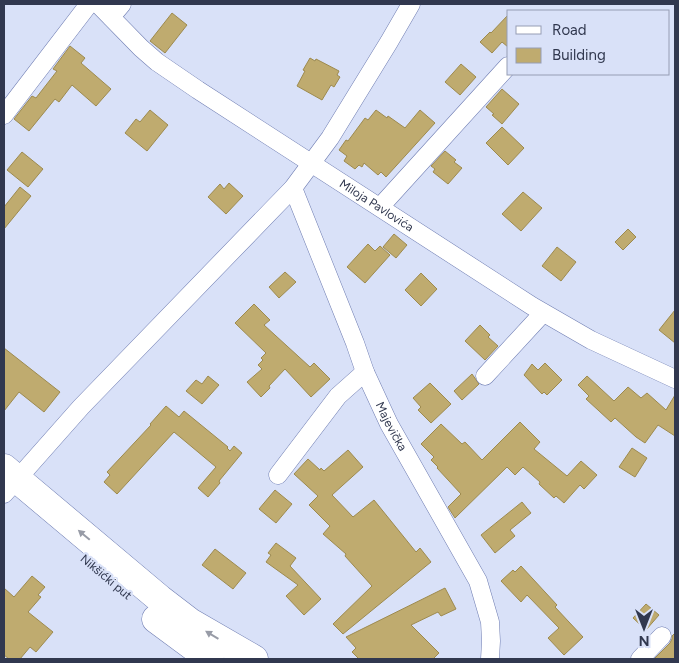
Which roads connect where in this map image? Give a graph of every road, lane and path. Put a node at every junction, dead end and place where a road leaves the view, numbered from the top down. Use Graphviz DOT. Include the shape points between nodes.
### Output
graph roads {
  1 [pos="89,4"];
  2 [pos="98,4"];
  3 [pos="122,4"];
  4 [pos="411,4"];
  5 [pos="111,17"];
  6 [pos="507,67"];
  7 [pos="4,115"];
  8 [pos="311,163"];
  9 [pos="294,188"];
  10 [pos="380,207"];
  11 [pos="543,312"];
  12 [pos="365,372"];
  13 [pos="485,376"];
  14 [pos="675,379"];
  15 [pos="278,475"];
  16 [pos="6,485"];
  17 [pos="662,636"];
  18 [pos="210,659"];
  19 [pos="254,659"];
  20 [pos="490,659"];
  21 [pos="640,659"];
  1 -- 7 [label="street"];
  2 -- 5 [label="street, Miloja Pavlovića"];
  3 -- 5 [label="street"];
  4 -- 8 [label="street" via="330,138"];
  5 -- 8 [label="street, Miloja Pavlovića" via="157,62"];
  6 -- 10 [label="street"];
  8 -- 9 [label="street"];
  8 -- 10 [label="street, Miloja Pavlovića"];
  9 -- 12 [label="street, Majevička"];
  9 -- 16 [label="street"];
  10 -- 11 [label="street, Miloja Pavlovića"];
  11 -- 13 [label="street"];
  11 -- 14 [label="street, Miloja Pavlovića" via="591,340"];
  12 -- 15 [label="street" via="338,396"];
  12 -- 20 [label="street, Majevička" via="388,424 478,581 490,622"];
  16 -- 18 [label="main road, Nikšićki put" via="144,610"];
  19 -- 16 [label="main road, one-way" via="190,622"];
  17 -- 21 [label="street"];
}
